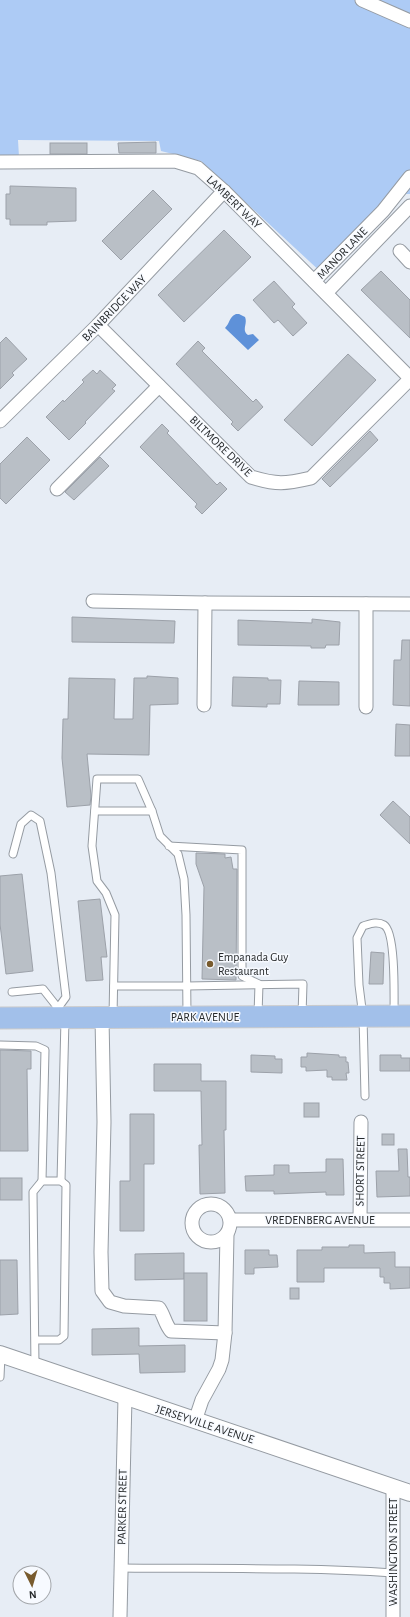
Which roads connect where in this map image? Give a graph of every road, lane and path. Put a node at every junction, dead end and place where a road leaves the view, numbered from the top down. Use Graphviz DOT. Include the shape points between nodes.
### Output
graph roads {
  1 [pos="364,1"];
  2 [pos="410,21"];
  3 [pos="0,162"];
  4 [pos="410,177"];
  5 [pos="224,191"];
  6 [pos="410,206"];
  7 [pos="370,224"];
  8 [pos="381,236"];
  9 [pos="400,252"];
  10 [pos="410,262"];
  11 [pos="314,281"];
  12 [pos="326,293"];
  13 [pos="98,326"];
  14 [pos="410,378"];
  15 [pos="159,386"];
  16 [pos="0,422"];
  17 [pos="57,489"];
  18 [pos="93,601"];
  19 [pos="205,603"];
  20 [pos="366,604"];
  21 [pos="410,604"];
  22 [pos="204,705"];
  23 [pos="366,707"];
  24 [pos="95,811"];
  25 [pos="152,811"];
  26 [pos="169,846"];
  27 [pos="13,854"];
  28 [pos="258,984"];
  29 [pos="114,986"];
  30 [pos="187,986"];
  31 [pos="12,992"];
  32 [pos="60,1014"];
  33 [pos="187,1017"];
  34 [pos="258,1017"];
  35 [pos="302,1017"];
  36 [pos="363,1017"];
  37 [pos="402,1017"];
  38 [pos="0,1018"];
  39 [pos="108,1018"];
  40 [pos="0,1045"];
  41 [pos="364,1096"];
  42 [pos="361,1122"];
  43 [pos="42,1181"];
  44 [pos="61,1181"];
  45 [pos="230,1220"];
  46 [pos="360,1220"];
  47 [pos="410,1220"];
  48 [pos="227,1234"];
  49 [pos="225,1333"];
  50 [pos="35,1340"];
  51 [pos="1,1355"];
  52 [pos="35,1366"];
  53 [pos="0,1377"];
  54 [pos="125,1397"];
  55 [pos="195,1421"];
  56 [pos="393,1487"];
  57 [pos="410,1493"];
  58 [pos="121,1568"];
  59 [pos="393,1573"];
  60 [pos="120,1617"];
  61 [pos="393,1617"];
  1 -- 2 [label="street"];
  3 -- 5 [label="street, LAMBERT WAY" via="175,161 198,168"];
  4 -- 7 [label="street, MANOR LANE"];
  5 -- 11 [label="street, LAMBERT WAY"];
  5 -- 13 [label="street, BAINBRIDGE WAY"];
  6 -- 8 [label="street, MANOR LANE"];
  7 -- 8 [label="street, MANOR LANE"];
  7 -- 11 [label="street, MANOR LANE"];
  8 -- 12 [label="street, MANOR LANE"];
  9 -- 10 [label="street"];
  11 -- 12 [label="street, LAMBERT WAY"];
  12 -- 14 [label="street, LAMBERT WAY"];
  13 -- 15 [label="street, BILTMORE DRIVE"];
  13 -- 16 [label="street, BAINBRIDGE WAY"];
  14 -- 15 [label="street, BILTMORE DRIVE" via="311,478 288,484 270,483 251,477"];
  15 -- 17 [label="street"];
  18 -- 19 [label="street"];
  19 -- 20 [label="street"];
  19 -- 22 [label="street"];
  20 -- 21 [label="street"];
  20 -- 23 [label="street"];
  24 -- 25 [label="lane"];
  24 -- 25 [label="lane" via="97,779 138,779"];
  24 -- 29 [label="lane" via="92,846 97,882 106,893 115,915"];
  25 -- 26 [label="lane" via="160,836"];
  26 -- 28 [label="lane" via="242,850 242,976"];
  26 -- 30 [label="lane" via="178,854 184,879"];
  27 -- 32 [label="lane" via="21,824 31,816 40,821 51,874 66,997"];
  28 -- 30 [label="lane"];
  28 -- 34 [label="lane"];
  28 -- 35 [label="lane" via="303,984"];
  29 -- 30 [label="lane"];
  29 -- 39 [label="lane"];
  30 -- 33 [label="lane"];
  31 -- 32 [label="lane" via="43,990"];
  32 -- 38 [label="main road, PARK AVENUE"];
  32 -- 39 [label="main road, PARK AVENUE"];
  32 -- 44 [label="lane"];
  33 -- 34 [label="main road, PARK AVENUE"];
  33 -- 39 [label="main road, PARK AVENUE"];
  34 -- 35 [label="main road, PARK AVENUE"];
  35 -- 36 [label="main road, PARK AVENUE"];
  36 -- 37 [label="main road, PARK AVENUE"];
  36 -- 37 [label="lane" via="357,938 363,926 373,922 384,925 389,931"];
  36 -- 41 [label="lane"];
  39 -- 49 [label="street" via="102,1291 110,1302 124,1306 159,1308 166,1326 171,1331"];
  40 -- 43 [label="lane" via="36,1046 45,1050"];
  42 -- 46 [label="street, SHORT STREET"];
  43 -- 44 [label="lane"];
  43 -- 50 [label="lane" via="33,1192"];
  44 -- 50 [label="lane" via="66,1185 64,1336 59,1340"];
  45 -- 46 [label="street, VREDENBERG AVENUE"];
  45 -- 48 [label="street"];
  45 -- 48 [label="street" via="228,1213 216,1205 201,1207 193,1219 192,1227 200,1239 214,1242"];
  46 -- 47 [label="street, VREDENBERG AVENUE"];
  48 -- 49 [label="street"];
  49 -- 55 [label="street" via="225,1346 219,1369 202,1400"];
  50 -- 52 [label="lane"];
  51 -- 52 [label="street, JERSEYVILLE AVENUE"];
  51 -- 53 [label="lane"];
  52 -- 54 [label="street, JERSEYVILLE AVENUE"];
  54 -- 55 [label="street, JERSEYVILLE AVENUE"];
  54 -- 58 [label="street, PARKER STREET"];
  55 -- 56 [label="street, JERSEYVILLE AVENUE"];
  56 -- 57 [label="street, JERSEYVILLE AVENUE"];
  56 -- 59 [label="street, WASHINGTON STREET"];
  58 -- 59 [label="lane" via="270,1568"];
  58 -- 60 [label="street, PARKER STREET"];
  59 -- 61 [label="street, WASHINGTON STREET"];
}
